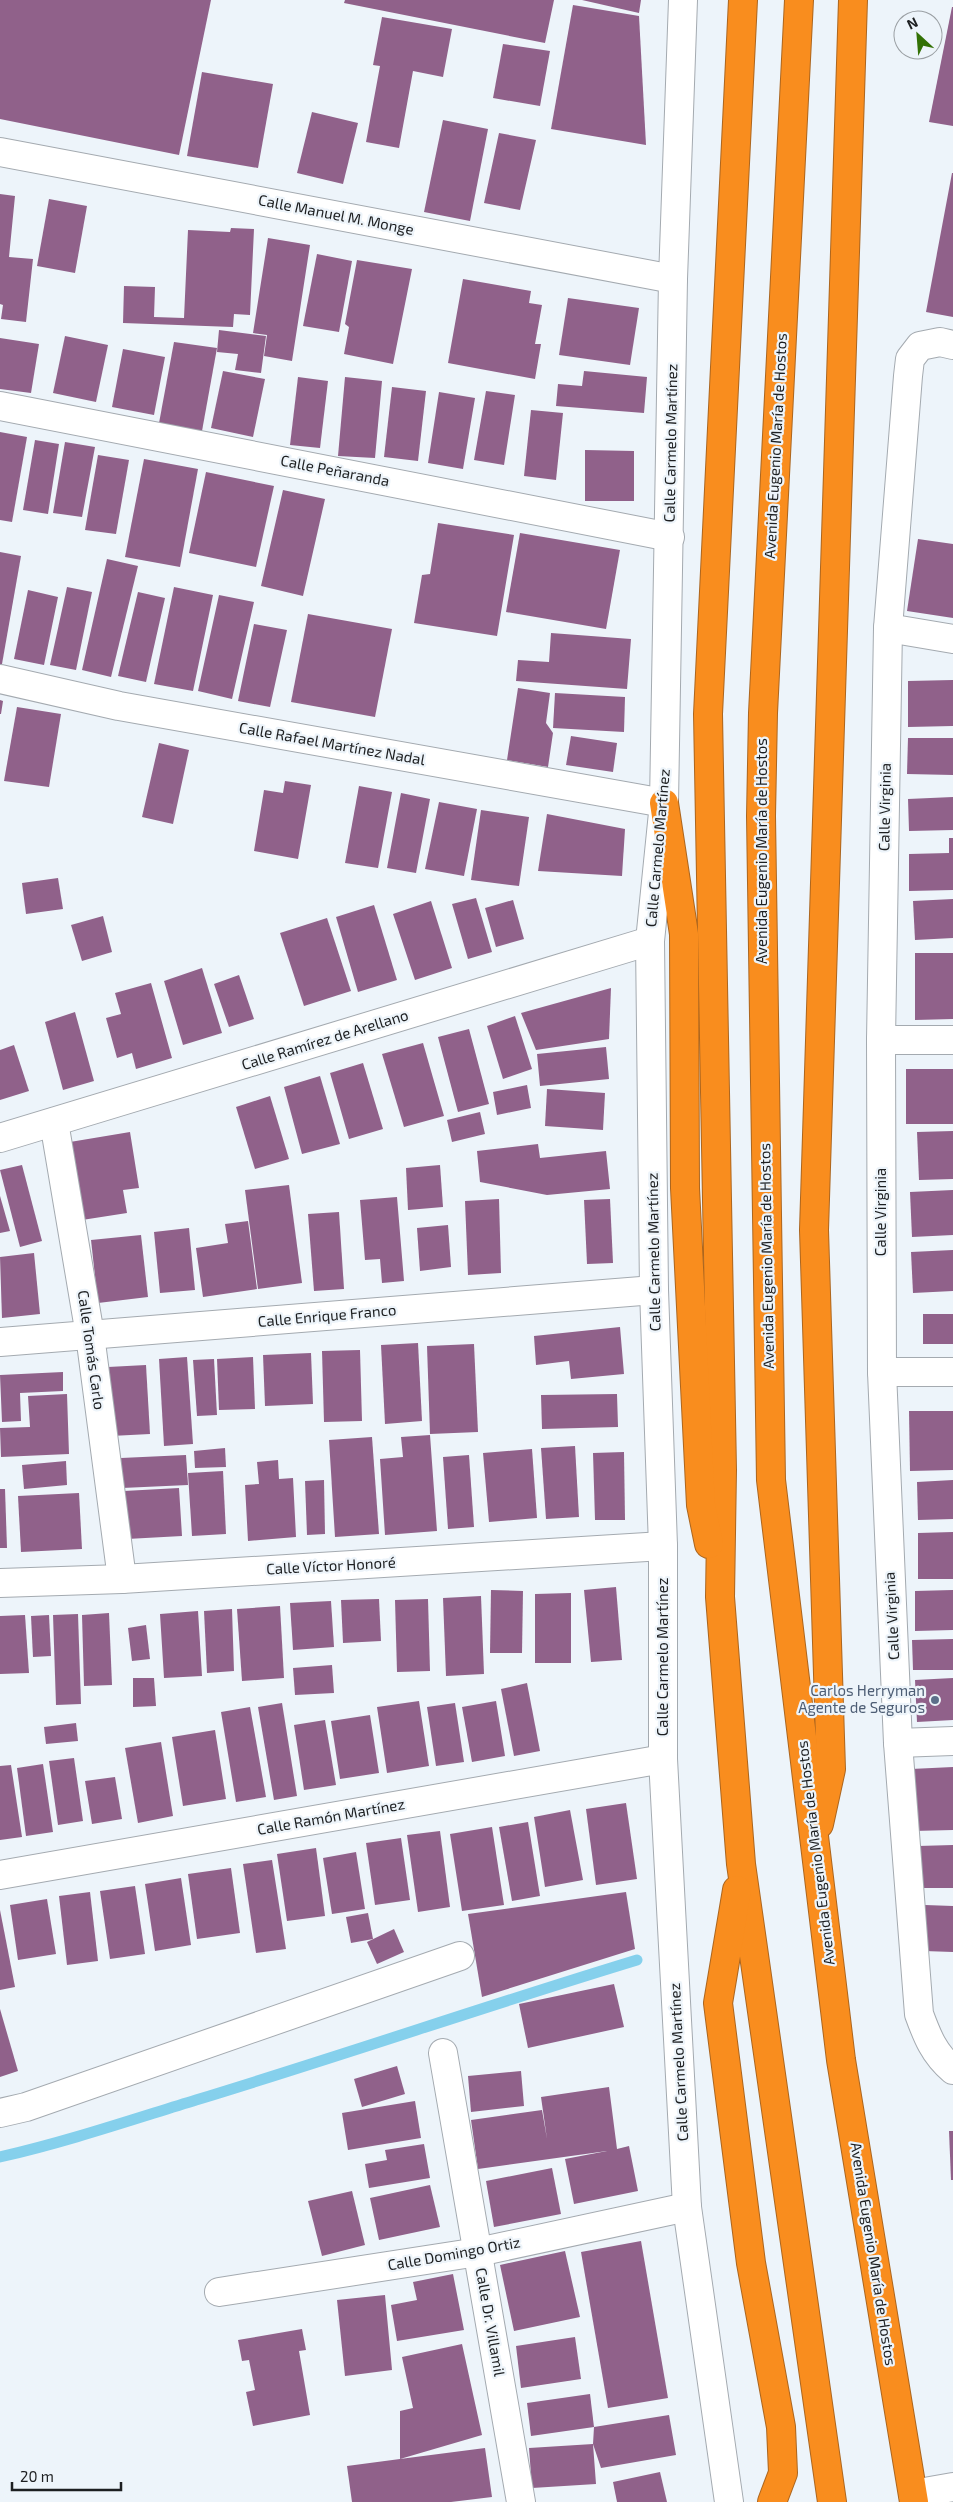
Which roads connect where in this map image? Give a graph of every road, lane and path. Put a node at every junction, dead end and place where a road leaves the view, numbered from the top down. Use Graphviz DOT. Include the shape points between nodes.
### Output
graph roads {
  1 [pos="683,0"];
  2 [pos="742,0"];
  3 [pos="799,0"];
  4 [pos="853,0"];
  5 [pos="0,152"];
  6 [pos="673,279"];
  7 [pos="953,345"];
  8 [pos="0,406"];
  9 [pos="670,537"];
  10 [pos="888,628"];
  11 [pos="953,639"];
  12 [pos="0,679"];
  13 [pos="664,803"];
  14 [pos="650,941"];
  15 [pos="881,1040"];
  16 [pos="953,1040"];
  17 [pos="54,1122"];
  18 [pos="0,1138"];
  19 [pos="654,1290"];
  20 [pos="90,1336"];
  21 [pos="0,1342"];
  22 [pos="882,1372"];
  23 [pos="953,1372"];
  24 [pos="662,1546"];
  25 [pos="122,1579"];
  26 [pos="0,1583"];
  27 [pos="720,1597"];
  28 [pos="953,1741"];
  29 [pos="898,1743"];
  30 [pos="663,1758"];
  31 [pos="815,1844"];
  32 [pos="741,1864"];
  33 [pos="0,1875"];
  34 [pos="460,1956"];
  35 [pos="443,2053"];
  36 [pos="953,2070"];
  37 [pos="0,2113"];
  38 [pos="687,2207"];
  39 [pos="478,2252"];
  40 [pos="220,2292"];
  41 [pos="953,2487"];
  42 [pos="914,2498"];
  43 [pos="521,2502"];
  44 [pos="729,2502"];
  45 [pos="772,2502"];
  46 [pos="832,2502"];
  1 -- 6 [label="street, Calle Carmelo Martínez"];
  2 -- 27 [label="highway" via="708,714 722,1460"];
  3 -- 31 [label="highway, Avenida Eugenio María de Hostos" via="762,713 761,816 771,1480"];
  4 -- 31 [label="highway" via="814,1230 831,1769"];
  5 -- 6 [label="street, Calle Manuel M. Monge"];
  6 -- 9 [label="street, Calle Carmelo Martínez"];
  7 -- 10 [label="street, Calle Virginia" via="940,342 920,346 910,359"];
  8 -- 9 [label="street, Calle Peñaranda"];
  9 -- 13 [label="street, Calle Carmelo Martínez"];
  10 -- 11 [label="street"];
  10 -- 15 [label="street, Calle Virginia"];
  12 -- 13 [label="street, Calle Rafael Martínez Nadal" via="119,706"];
  13 -- 14 [label="street, Calle Carmelo Martínez"];
  13 -- 27 [label="highway" via="684,934 685,1188 701,1506"];
  14 -- 17 [label="street, Calle Ramírez de Arellano"];
  14 -- 19 [label="street, Calle Carmelo Martínez"];
  15 -- 16 [label="street"];
  15 -- 22 [label="street, Calle Virginia"];
  17 -- 18 [label="street, Calle Ramírez de Arellano"];
  17 -- 20 [label="street, Calle Tomás Carlo"];
  19 -- 20 [label="street, Calle Enrique Franco"];
  19 -- 24 [label="street, Calle Carmelo Martínez"];
  20 -- 21 [label="street, Calle Enrique Franco"];
  20 -- 25 [label="street, Calle Tomás Carlo"];
  22 -- 23 [label="street"];
  22 -- 29 [label="street, Calle Virginia"];
  24 -- 25 [label="street, Calle Víctor Honoré"];
  24 -- 30 [label="street, Calle Carmelo Martínez"];
  25 -- 26 [label="street, Calle Víctor Honoré"];
  27 -- 32 [label="highway"];
  28 -- 29 [label="street"];
  29 -- 36 [label="street, Calle Virginia" via="919,2014 928,2041"];
  30 -- 33 [label="street, Calle Ramón Martínez"];
  30 -- 38 [label="street, Calle Carmelo Martínez"];
  31 -- 42 [label="highway, Avenida Eugenio María de Hostos" via="841,2060"];
  32 -- 45 [label="highway" via="718,2003 751,2263 781,2427 783,2473"];
  32 -- 46 [label="highway"];
  34 -- 37 [label="street" via="26,2107"];
  35 -- 39 [label="street, Calle Dr. Villamil"];
  38 -- 39 [label="street, Calle Domingo Ortiz"];
  38 -- 44 [label="street, Calle Carmelo Martínez"];
  39 -- 40 [label="street, Calle Domingo Ortiz"];
  39 -- 43 [label="street, Calle Dr. Villamil"];
  41 -- 42 [label="street"];
}
